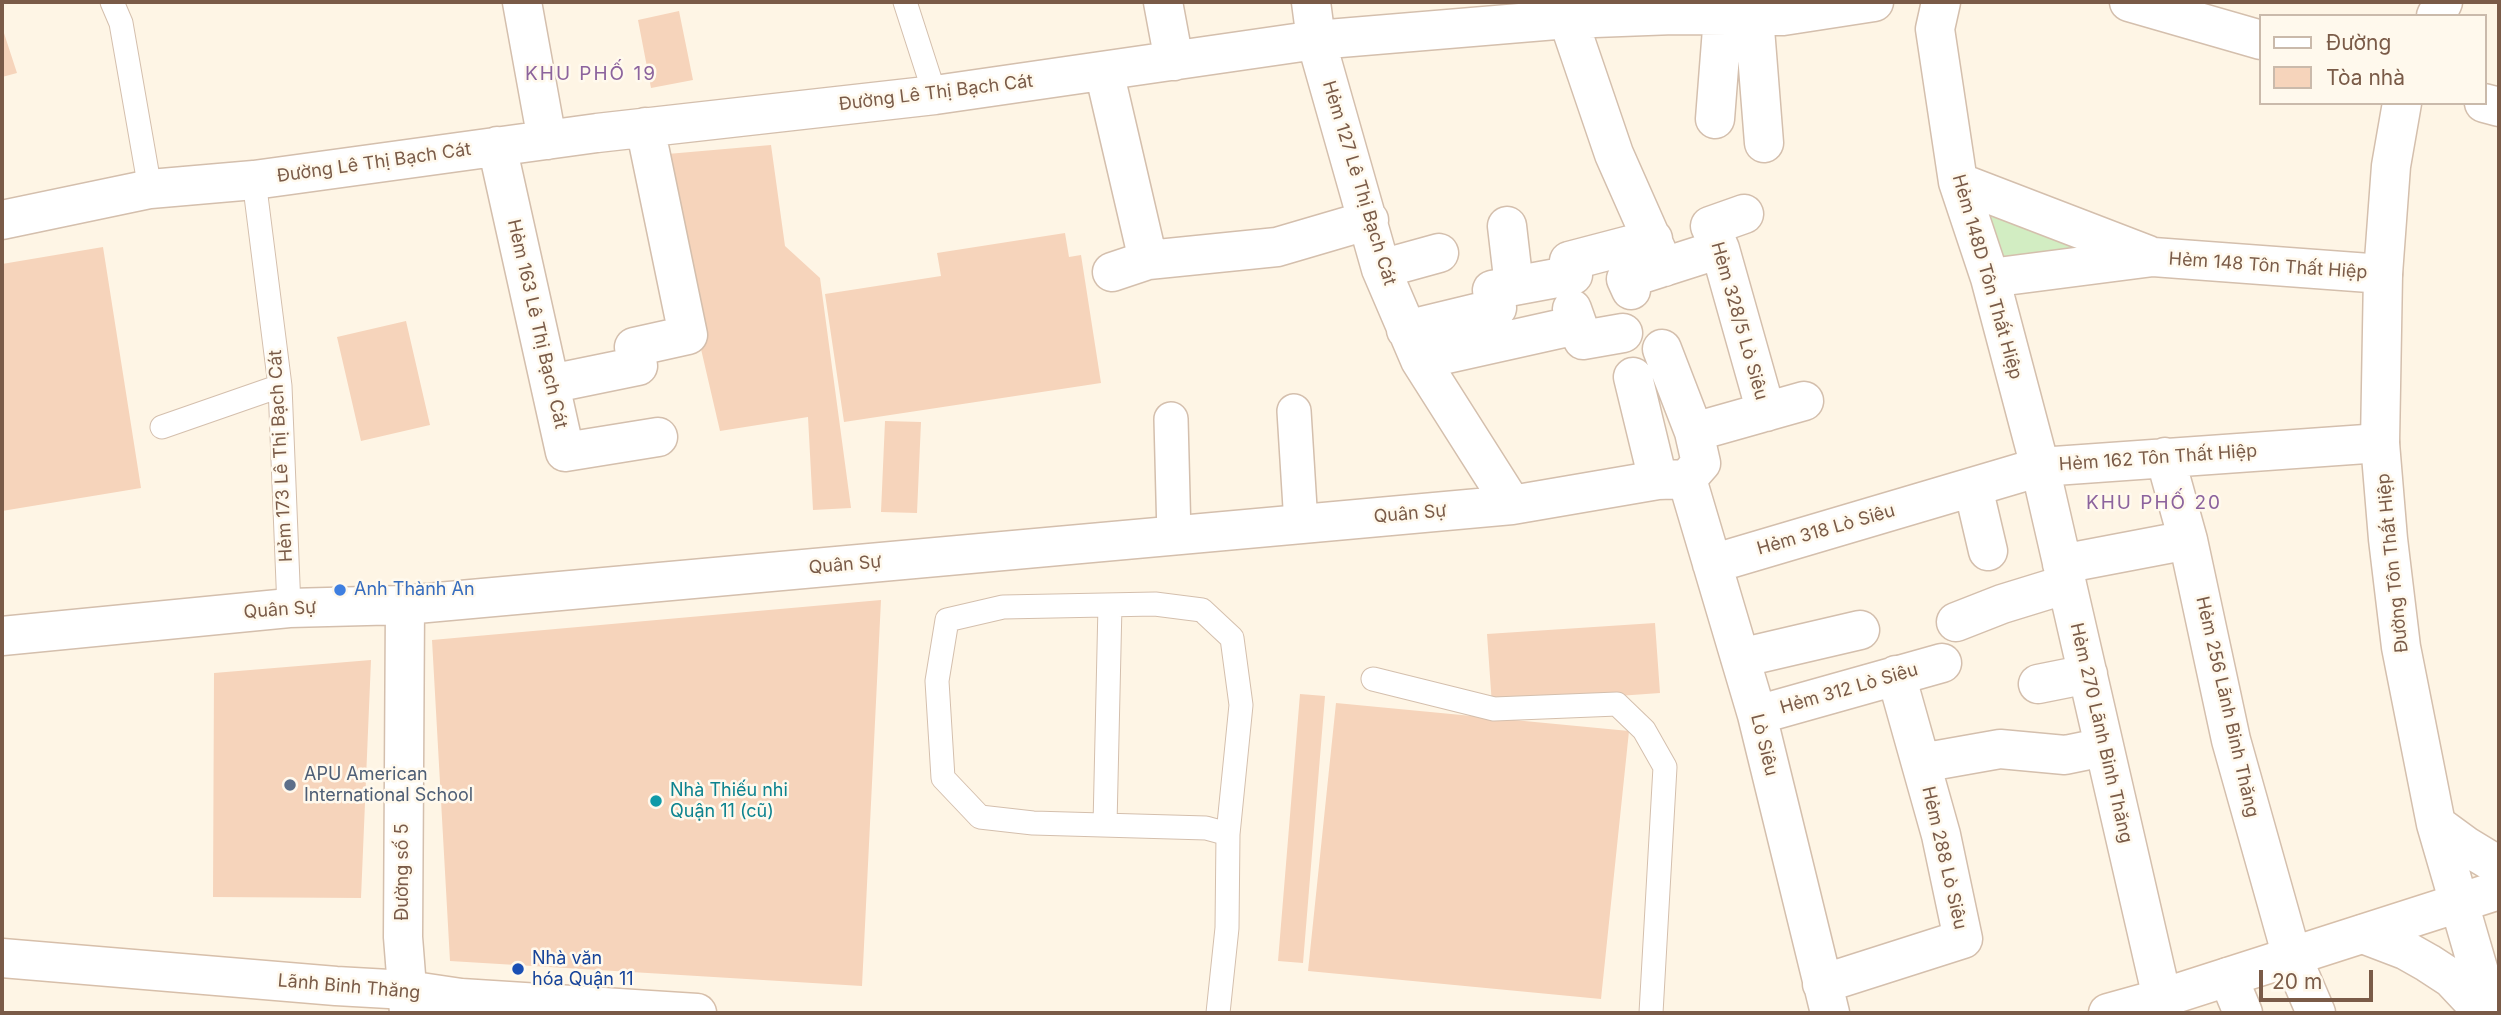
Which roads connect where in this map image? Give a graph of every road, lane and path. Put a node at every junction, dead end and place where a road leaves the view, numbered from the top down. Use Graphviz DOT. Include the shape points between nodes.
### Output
graph roads {
  1 [pos="112,2"];
  2 [pos="522,2"];
  3 [pos="905,2"];
  4 [pos="1163,2"];
  5 [pos="1311,2"];
  6 [pos="1874,2"];
  7 [pos="1941,2"];
  8 [pos="2129,2"];
  9 [pos="1732,11"];
  10 [pos="1550,14"];
  11 [pos="1316,40"];
  12 [pos="2260,40"];
  13 [pos="1174,61"];
  14 [pos="1104,71"];
  15 [pos="935,94"];
  16 [pos="2402,105"];
  17 [pos="1715,119"];
  18 [pos="645,127"];
  19 [pos="547,140"];
  20 [pos="1764,143"];
  21 [pos="497,146"];
  22 [pos="254,180"];
  23 [pos="1958,181"];
  24 [pos="150,189"];
  25 [pos="1744,214"];
  26 [pos="2,220"];
  27 [pos="1369,220"];
  28 [pos="1507,226"];
  29 [pos="1720,249"];
  30 [pos="1439,253"];
  31 [pos="1659,253"];
  32 [pos="2153,257"];
  33 [pos="1381,269"];
  34 [pos="2383,274"];
  35 [pos="1562,277"];
  36 [pos="1990,278"];
  37 [pos="1514,286"];
  38 [pos="1631,290"];
  39 [pos="1577,325"];
  40 [pos="1623,333"];
  41 [pos="1413,345"];
  42 [pos="1662,349"];
  43 [pos="1633,377"];
  44 [pos="550,384"];
  45 [pos="280,386"];
  46 [pos="1804,401"];
  47 [pos="1294,411"];
  48 [pos="1766,412"];
  49 [pos="1171,419"];
  50 [pos="162,426"];
  51 [pos="1694,432"];
  52 [pos="658,437"];
  53 [pos="2381,443"];
  54 [pos="2165,457"];
  55 [pos="2040,467"];
  56 [pos="1672,480"];
  57 [pos="1957,492"];
  58 [pos="1512,505"];
  59 [pos="1301,524"];
  60 [pos="1174,536"];
  61 [pos="2188,540"];
  62 [pos="1988,551"];
  63 [pos="1712,564"];
  64 [pos="2065,574"];
  65 [pos="405,605"];
  66 [pos="1110,605"];
  67 [pos="289,608"];
  68 [pos="1956,622"];
  69 [pos="1860,630"];
  70 [pos="2,636"];
  71 [pos="1740,658"];
  72 [pos="1941,663"];
  73 [pos="2088,674"];
  74 [pos="1896,675"];
  75 [pos="1373,680"];
  76 [pos="2038,684"];
  77 [pos="1756,715"];
  78 [pos="2104,747"];
  79 [pos="1921,763"];
  80 [pos="2436,824"];
  81 [pos="1105,825"];
  82 [pos="1228,834"];
  83 [pos="2499,866"];
  84 [pos="2499,890"];
  85 [pos="2458,903"];
  86 [pos="2363,934"];
  87 [pos="2292,957"];
  88 [pos="2,958"];
  89 [pos="2228,977"];
  90 [pos="2162,998"];
  91 [pos="1826,999"];
  92 [pos="408,1002"];
  93 [pos="697,1013"];
  94 [pos="1218,1013"];
  95 [pos="1651,1013"];
  96 [pos="2110,1013"];
  97 [pos="2243,1013"];
  98 [pos="2316,1013"];
  99 [pos="2484,1013"];
  100 [pos="2491,1013"];
  1 -- 24 [label="lane" via="121,23"];
  2 -- 19 [label="street"];
  3 -- 15 [label="lane"];
  4 -- 13 [label="street"];
  5 -- 11 [label="street, Hẻm 127 Lê Thị Bạch Cát"];
  6 -- 9 [label="street, Đường Lê Thị Bạch Cát" via="1783,16"];
  7 -- 23 [label="street, Hẻm 148D Tôn Thất Hiệp" via="1935,29"];
  8 -- 12 [label="street"];
  9 -- 10 [label="street, Đường Lê Thị Bạch Cát"];
  9 -- 17 [label="street"];
  9 -- 20 [label="street"];
  10 -- 11 [label="street, Đường Lê Thị Bạch Cát"];
  10 -- 31 [label="street"];
  11 -- 13 [label="street, Đường Lê Thị Bạch Cát"];
  11 -- 27 [label="street, Hẻm 127 Lê Thị Bạch Cát"];
  13 -- 14 [label="street, Đường Lê Thị Bạch Cát"];
  14 -- 15 [label="street, Đường Lê Thị Bạch Cát"];
  14 -- 27 [label="street" via="1130,266 1277,247"];
  15 -- 18 [label="street, Đường Lê Thị Bạch Cát"];
  16 -- 34 [label="street, Đường Tôn Thất Hiệp" via="2391,166"];
  18 -- 19 [label="street, Đường Lê Thị Bạch Cát"];
  18 -- 44 [label="street" via="688,335 634,347 638,366"];
  19 -- 21 [label="street, Đường Lê Thị Bạch Cát"];
  21 -- 22 [label="street, Đường Lê Thị Bạch Cát"];
  21 -- 44 [label="street, Hẻm 163 Lê Thị Bạch Cát"];
  22 -- 24 [label="street, Đường Lê Thị Bạch Cát"];
  22 -- 45 [label="lane, Hẻm 173 Lê Thị Bạch Cát"];
  23 -- 32 [label="street, Hẻm 148 Tôn Thất Hiệp"];
  23 -- 36 [label="street, Hẻm 148D Tôn Thất Hiệp"];
  24 -- 26 [label="street, Đường Lê Thị Bạch Cát"];
  25 -- 29 [label="street, Hẻm 328/5 Lò Siêu" via="1710,226"];
  27 -- 33 [label="street, Hẻm 127 Lê Thị Bạch Cát"];
  28 -- 37 [label="street"];
  29 -- 31 [label="street"];
  29 -- 48 [label="street, Hẻm 328/5 Lò Siêu"];
  30 -- 33 [label="street"];
  31 -- 35 [label="street" via="1570,261 1573,275"];
  31 -- 38 [label="street" via="1626,279"];
  32 -- 34 [label="street, Hẻm 148 Tôn Thất Hiệp"];
  32 -- 36 [label="street, Hẻm 148 Tôn Thất Hiệp"];
  33 -- 41 [label="street, Hẻm 127 Lê Thị Bạch Cát"];
  34 -- 53 [label="street, Đường Tôn Thất Hiệp"];
  35 -- 37 [label="street"];
  35 -- 39 [label="street"];
  36 -- 55 [label="street, Hẻm 148D Tôn Thất Hiệp"];
  37 -- 41 [label="street" via="1492,290 1497,309"];
  39 -- 40 [label="street" via="1583,340"];
  39 -- 41 [label="street"];
  41 -- 58 [label="street, Hẻm 127 Lê Thị Bạch Cát"];
  42 -- 51 [label="street"];
  43 -- 56 [label="street, Lò Siêu"];
  44 -- 52 [label="street, Hẻm 163 Lê Thị Bạch Cát" via="565,452"];
  45 -- 50 [label="lane"];
  45 -- 67 [label="lane, Hẻm 173 Lê Thị Bạch Cát"];
  46 -- 48 [label="street"];
  47 -- 59 [label="street"];
  48 -- 51 [label="street"];
  49 -- 60 [label="street"];
  51 -- 56 [label="street" via="1701,463"];
  53 -- 54 [label="street, Hẻm 162 Tôn Thất Hiệp"];
  53 -- 80 [label="street, Đường Tôn Thất Hiệp" via="2401,647"];
  54 -- 55 [label="street, Hẻm 162 Tôn Thất Hiệp"];
  54 -- 61 [label="street, Hẻm 256 Lãnh Binh Thăng"];
  55 -- 57 [label="street, Hẻm 162 Tôn Thất Hiệp"];
  55 -- 64 [label="street, Hẻm 270 Lãnh Binh Thăng"];
  56 -- 58 [label="street, Quân Sự"];
  56 -- 63 [label="street, Lò Siêu"];
  57 -- 62 [label="street"];
  57 -- 63 [label="street, Hẻm 318 Lò Siêu"];
  58 -- 59 [label="street, Quân Sự"];
  59 -- 60 [label="street, Quân Sự"];
  60 -- 65 [label="street, Quân Sự"];
  61 -- 64 [label="street"];
  61 -- 87 [label="street, Hẻm 256 Lãnh Binh Thăng" via="2231,740"];
  63 -- 71 [label="street, Lò Siêu"];
  64 -- 68 [label="street"];
  64 -- 73 [label="street, Hẻm 270 Lãnh Binh Thăng"];
  65 -- 67 [label="street, Quân Sự"];
  65 -- 92 [label="street, Đường số 5" via="403,937"];
  66 -- 81 [label="lane"];
  66 -- 81 [label="lane" via="1003,607 947,620 937,681 943,778 981,817"];
  66 -- 82 [label="lane" via="1202,610 1232,638 1241,705"];
  67 -- 70 [label="street, Quân Sự"];
  69 -- 71 [label="street"];
  71 -- 77 [label="street, Lò Siêu"];
  72 -- 74 [label="street, Hẻm 312 Lò Siêu"];
  73 -- 76 [label="street"];
  73 -- 78 [label="street, Hẻm 270 Lãnh Binh Thăng"];
  74 -- 77 [label="street, Hẻm 312 Lò Siêu"];
  74 -- 79 [label="street, Hẻm 288 Lò Siêu"];
  75 -- 95 [label="lane" via="1494,709 1617,704 1644,730 1665,767"];
  77 -- 91 [label="street, Lò Siêu"];
  78 -- 79 [label="street" via="2065,755 2000,750"];
  78 -- 90 [label="street, Hẻm 270 Lãnh Binh Thăng"];
  79 -- 91 [label="street, Hẻm 288 Lò Siêu" via="1963,939"];
  80 -- 83 [label="street"];
  80 -- 85 [label="street, Đường Tôn Thất Hiệp"];
  81 -- 82 [label="lane" via="1206,828"];
  82 -- 94 [label="lane" via="1227,928"];
  84 -- 85 [label="street"];
  85 -- 86 [label="street"];
  85 -- 100 [label="street, Đường Tôn Thất Hiệp"];
  86 -- 87 [label="street"];
  86 -- 99 [label="street" via="2405,950 2451,978"];
  87 -- 89 [label="street"];
  87 -- 98 [label="street, Hẻm 256 Lãnh Binh Thăng"];
  88 -- 92 [label="street, Lãnh Binh Thăng" via="336,986"];
  89 -- 90 [label="street"];
  89 -- 97 [label="street"];
  90 -- 96 [label="street"];
  92 -- 93 [label="street, Lãnh Binh Thăng" via="461,998"];
}
